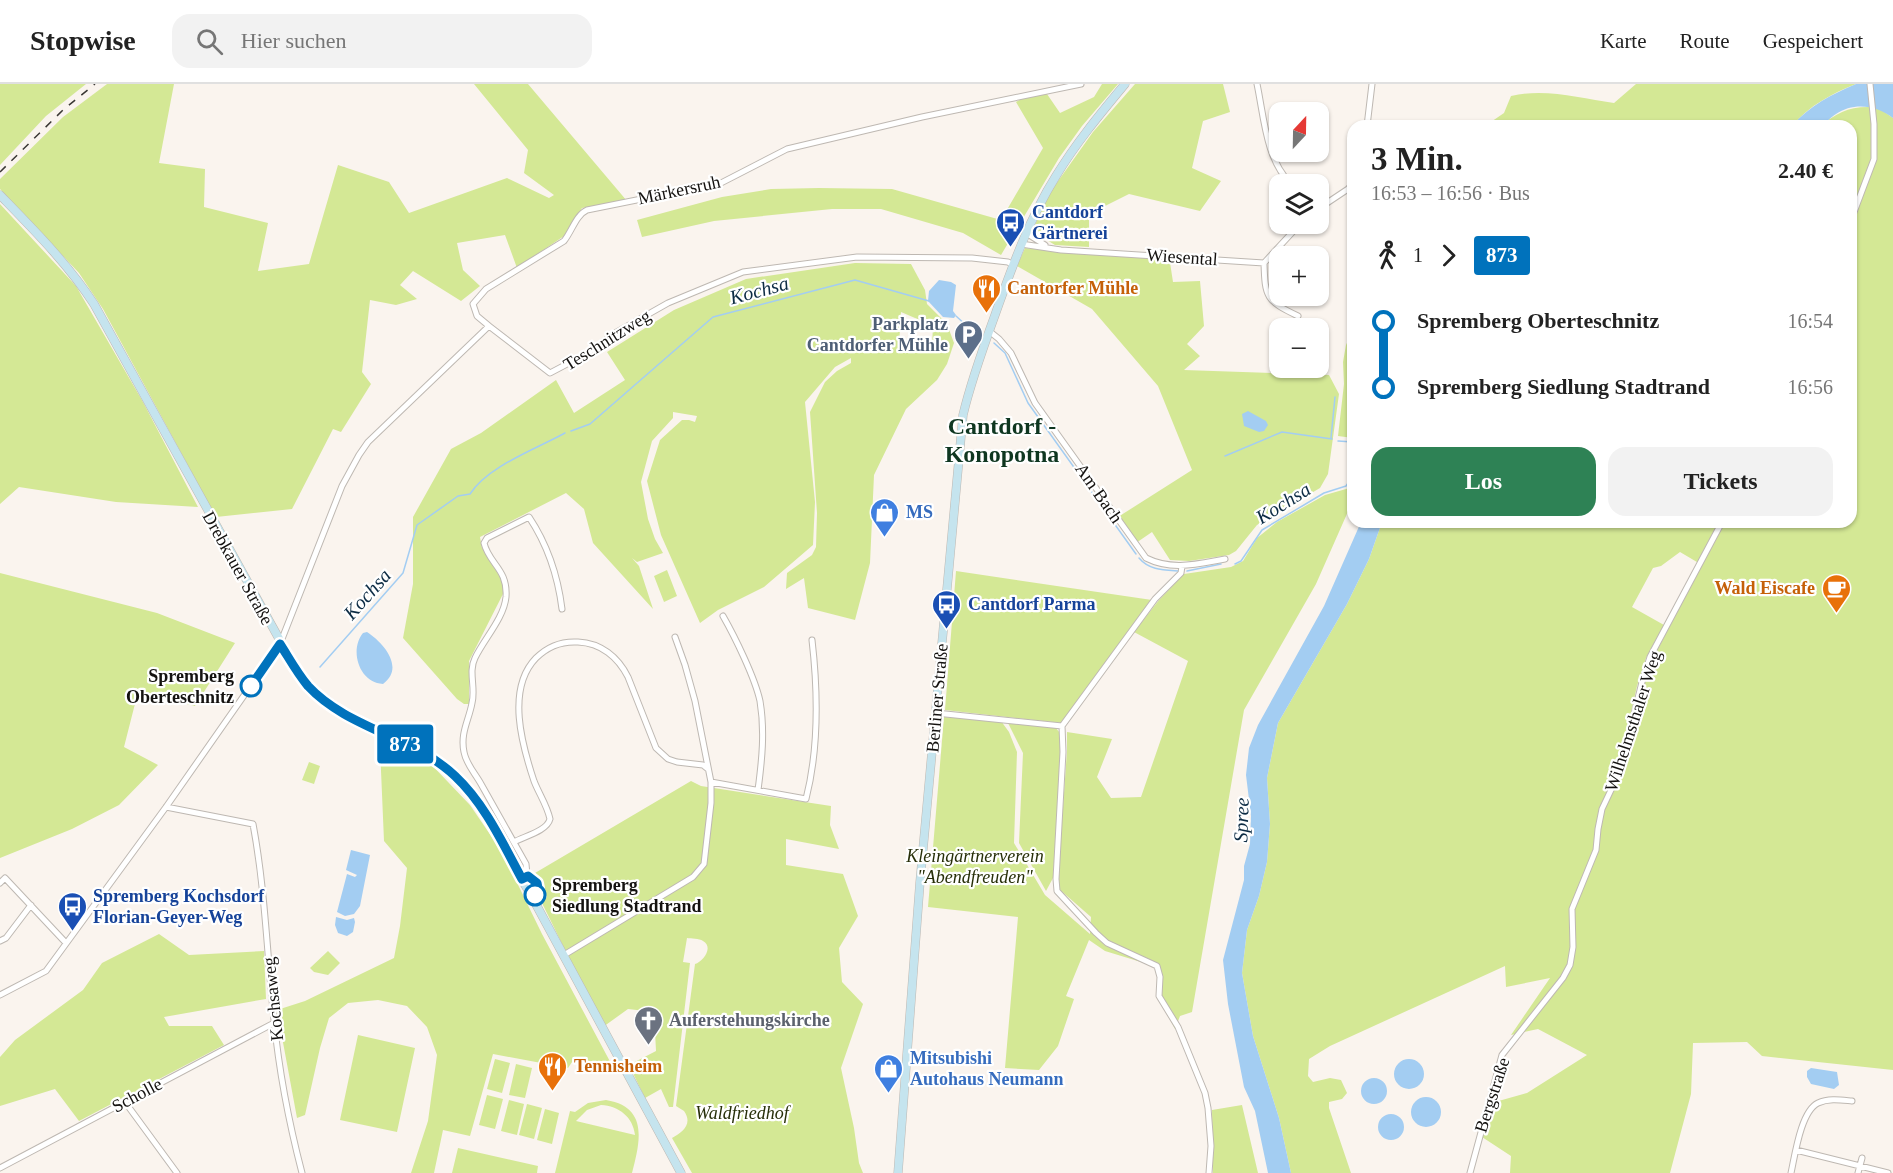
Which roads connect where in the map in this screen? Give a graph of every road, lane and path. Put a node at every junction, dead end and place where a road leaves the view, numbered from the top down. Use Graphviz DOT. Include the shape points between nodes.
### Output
graph roads {
  1 [pos="1081,84"];
  2 [pos="1125,84"];
  3 [pos="1257,84"];
  4 [pos="1372,84"];
  5 [pos="1870,84"];
  6 [pos="1368,120"];
  7 [pos="1282,174"];
  8 [pos="1347,190"];
  9 [pos="0,195"];
  10 [pos="1329,202"];
  11 [pos="1857,204"];
  12 [pos="1026,233"];
  13 [pos="1290,234"];
  14 [pos="1021,244"];
  15 [pos="1047,246"];
  16 [pos="1264,263"];
  17 [pos="1013,265"];
  18 [pos="1298,316"];
  19 [pos="489,326"];
  20 [pos="989,331"];
  21 [pos="1719,528"];
  22 [pos="1224,560"];
  23 [pos="1182,566"];
  24 [pos="562,609"];
  25 [pos="723,616"];
  26 [pos="675,638"];
  27 [pos="812,640"];
  28 [pos="280,644"];
  29 [pos="936,713"];
  30 [pos="1062,726"];
  31 [pos="708,769"];
  32 [pos="711,782"];
  33 [pos="758,790"];
  34 [pos="166,807"];
  35 [pos="514,842"];
  36 [pos="522,879"];
  37 [pos="0,883"];
  38 [pos="31,905"];
  39 [pos="0,941"];
  40 [pos="66,943"];
  41 [pos="564,955"];
  42 [pos="1570,965"];
  43 [pos="0,995"];
  44 [pos="274,1023"];
  45 [pos="1851,1101"];
  46 [pos="125,1102"];
  47 [pos="1796,1150"];
  48 [pos="1862,1158"];
  49 [pos="1859,1165"];
  50 [pos="0,1168"];
  51 [pos="177,1173"];
  52 [pos="302,1173"];
  53 [pos="681,1173"];
  54 [pos="898,1173"];
  55 [pos="1209,1173"];
  56 [pos="1470,1173"];
  57 [pos="1791,1173"];
  58 [pos="1858,1173"];
  59 [pos="1888,1173"];
  1 -- 19 [label="street, Märkersruh" via="787,149 721,183 587,210 581,213 564,241 477,297 472,304 474,311"];
  2 -- 12 [label="street, Berliner Straße" via="1074,148"];
  3 -- 7 [label="street" via="1272,155"];
  4 -- 6 [label="street"];
  5 -- 11 [label="street" via="1874,159"];
  8 -- 10 [label="street"];
  9 -- 28 [label="street, Drebkauer Straße" via="59,257 94,304"];
  12 -- 14 [label="street, Berliner Straße"];
  12 -- 15 [label="street, Wiesental"];
  13 -- 16 [label="street"];
  14 -- 15 [label="street, Wiesental"];
  14 -- 17 [label="street, Berliner Straße"];
  15 -- 16 [label="street, Wiesental"];
  16 -- 18 [label="street" via="1264,291"];
  17 -- 19 [label="street, Teschnitzweg" via="972,258 857,257 743,272 668,303 550,373"];
  17 -- 20 [label="street, Berliner Straße"];
  19 -- 28 [label="street" via="358,455"];
  20 -- 23 [label="street, Am Bach" via="1011,353 1035,403 1146,558"];
  20 -- 29 [label="street, Berliner Straße" via="963,416"];
  21 -- 42 [label="street, Wilhelmsthaler Weg" via="1650,657 1620,771 1602,809 1596,849 1572,909"];
  22 -- 23 [label="street, Am Bach"];
  23 -- 30 [label="street" via="1181,573 1155,599"];
  24 -- 35 [label="street" via="560,588 529,517 487,538 485,548 505,579 506,600 471,666 473,702 462,738 467,763"];
  25 -- 33 [label="street" via="760,699 763,753"];
  26 -- 31 [label="street" via="695,701"];
  27 -- 33 [label="street" via="815,730 806,799"];
  28 -- 34 [label="street"];
  28 -- 36 [label="street, Drebkauer Straße" via="309,687 324,699 439,763 455,776 474,796"];
  29 -- 30 [label="street"];
  29 -- 54 [label="street, Berliner Straße"];
  30 -- 55 [label="street" via="1057,891 1107,943 1157,966 1160,996 1205,1093"];
  31 -- 32 [label="street"];
  31 -- 35 [label="street" via="668,759 656,748 628,677 609,652 584,642 559,644 531,664 522,681 519,705 527,758 550,819 542,829"];
  32 -- 33 [label="street"];
  32 -- 41 [label="street" via="709,827 701,870"];
  34 -- 40 [label="street"];
  34 -- 44 [label="street, Kochsaweg" via="252,824"];
  35 -- 36 [label="street" via="527,869"];
  36 -- 41 [label="street, Drebkauer Straße"];
  37 -- 38 [label="street" via="5,878"];
  38 -- 39 [label="street"];
  38 -- 40 [label="street"];
  40 -- 43 [label="street" via="46,971"];
  41 -- 53 [label="street, Drebkauer Straße"];
  42 -- 56 [label="street, Bergstraße" via="1502,1055"];
  44 -- 46 [label="street, Scholle"];
  44 -- 52 [label="street, Kochsaweg" via="287,1111"];
  45 -- 47 [label="street" via="1833,1099 1818,1103 1808,1112"];
  46 -- 50 [label="street, Scholle"];
  46 -- 51 [label="street"];
  47 -- 49 [label="street"];
  47 -- 57 [label="street"];
  48 -- 49 [label="street"];
  49 -- 58 [label="street"];
  49 -- 59 [label="street"];
}
